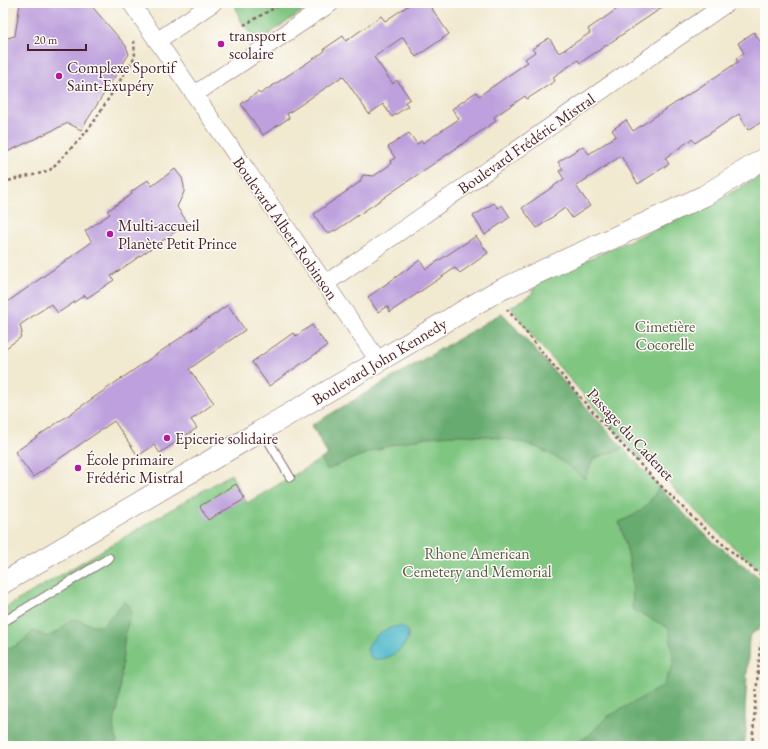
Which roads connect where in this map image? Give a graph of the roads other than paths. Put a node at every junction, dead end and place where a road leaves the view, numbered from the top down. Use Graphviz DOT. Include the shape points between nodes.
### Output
graph roads {
  1 [pos="132,3"];
  2 [pos="213,3"];
  3 [pos="331,3"];
  4 [pos="727,3"];
  5 [pos="158,40"];
  6 [pos="195,94"];
  7 [pos="765,158"];
  8 [pos="325,284"];
  9 [pos="378,360"];
  10 [pos="262,430"];
  11 [pos="290,477"];
  12 [pos="109,558"];
  13 [pos="3,583"];
  14 [pos="3,622"];
  1 -- 5 [label="street, Boulevard Albert Robinson"];
  2 -- 5 [label="street"];
  3 -- 6 [label="street"];
  4 -- 8 [label="street, Boulevard Frédéric Mistral"];
  5 -- 6 [label="street, Boulevard Albert Robinson"];
  6 -- 8 [label="street, Boulevard Albert Robinson"];
  7 -- 9 [label="street, Boulevard John Kennedy" via="704,196 494,293"];
  8 -- 9 [label="street, Boulevard Albert Robinson"];
  9 -- 10 [label="street, Boulevard John Kennedy"];
  10 -- 11 [label="lane"];
  10 -- 13 [label="street, Boulevard John Kennedy"];
  12 -- 14 [label="lane"];
}
